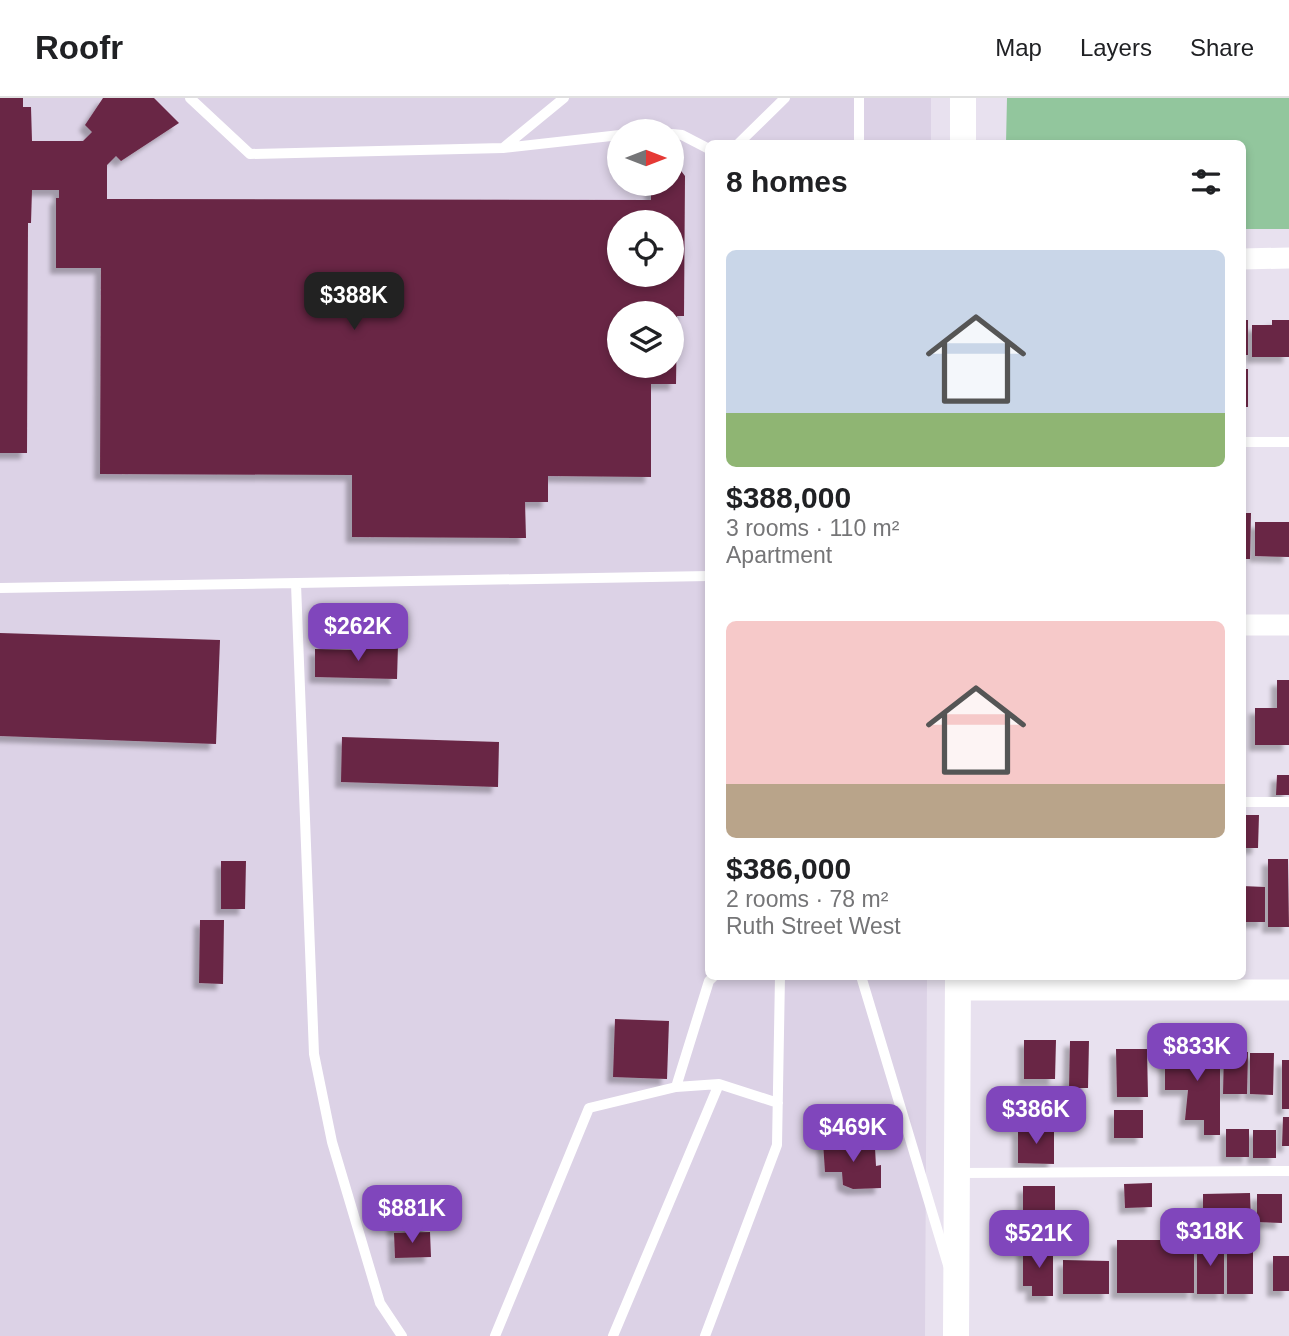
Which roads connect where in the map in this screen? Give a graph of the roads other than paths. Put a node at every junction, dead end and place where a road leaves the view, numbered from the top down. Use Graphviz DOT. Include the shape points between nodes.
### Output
graph roads {
  1 [pos="190,98"];
  2 [pos="564,98"];
  3 [pos="785,98"];
  4 [pos="859,98"];
  5 [pos="963,98"];
  6 [pos="607,136"];
  7 [pos="684,136"];
  8 [pos="742,140"];
  9 [pos="859,140"];
  10 [pos="963,140"];
  11 [pos="705,147"];
  12 [pos="503,148"];
  13 [pos="1246,258"];
  14 [pos="1289,258"];
  15 [pos="1246,442"];
  16 [pos="1289,442"];
  17 [pos="705,576"];
  18 [pos="296,584"];
  19 [pos="0,588"];
  20 [pos="1246,625"];
  21 [pos="1289,625"];
  22 [pos="1246,802"];
  23 [pos="1289,802"];
  24 [pos="710,980"];
  25 [pos="780,980"];
  26 [pos="862,980"];
  27 [pos="958,983"];
  28 [pos="1289,990"];
  29 [pos="719,1084"];
  30 [pos="676,1087"];
  31 [pos="778,1103"];
  32 [pos="1289,1171"];
  33 [pos="958,1173"];
  34 [pos="958,1295"];
  35 [pos="402,1336"];
  36 [pos="495,1336"];
  37 [pos="613,1336"];
  38 [pos="705,1336"];
  39 [pos="956,1336"];
  1 -- 12 [label="lane" via="250,154"];
  2 -- 12 [label="lane"];
  3 -- 8 [label="lane"];
  4 -- 9 [label="lane"];
  5 -- 10 [label="street"];
  6 -- 12 [label="lane"];
  7 -- 11 [label="lane"];
  13 -- 14 [label="street"];
  15 -- 16 [label="lane"];
  17 -- 18 [label="lane"];
  18 -- 19 [label="lane"];
  18 -- 35 [label="lane" via="314,1054 332,1142 380,1303"];
  20 -- 21 [label="street"];
  22 -- 23 [label="lane"];
  24 -- 30 [label="lane"];
  25 -- 31 [label="lane"];
  26 -- 34 [label="lane"];
  27 -- 28 [label="street"];
  27 -- 33 [label="street"];
  29 -- 30 [label="lane"];
  29 -- 31 [label="lane"];
  29 -- 37 [label="lane"];
  30 -- 36 [label="lane" via="589,1108"];
  31 -- 38 [label="lane" via="777,1145"];
  32 -- 33 [label="lane"];
  33 -- 34 [label="street"];
  34 -- 39 [label="street"];
}
